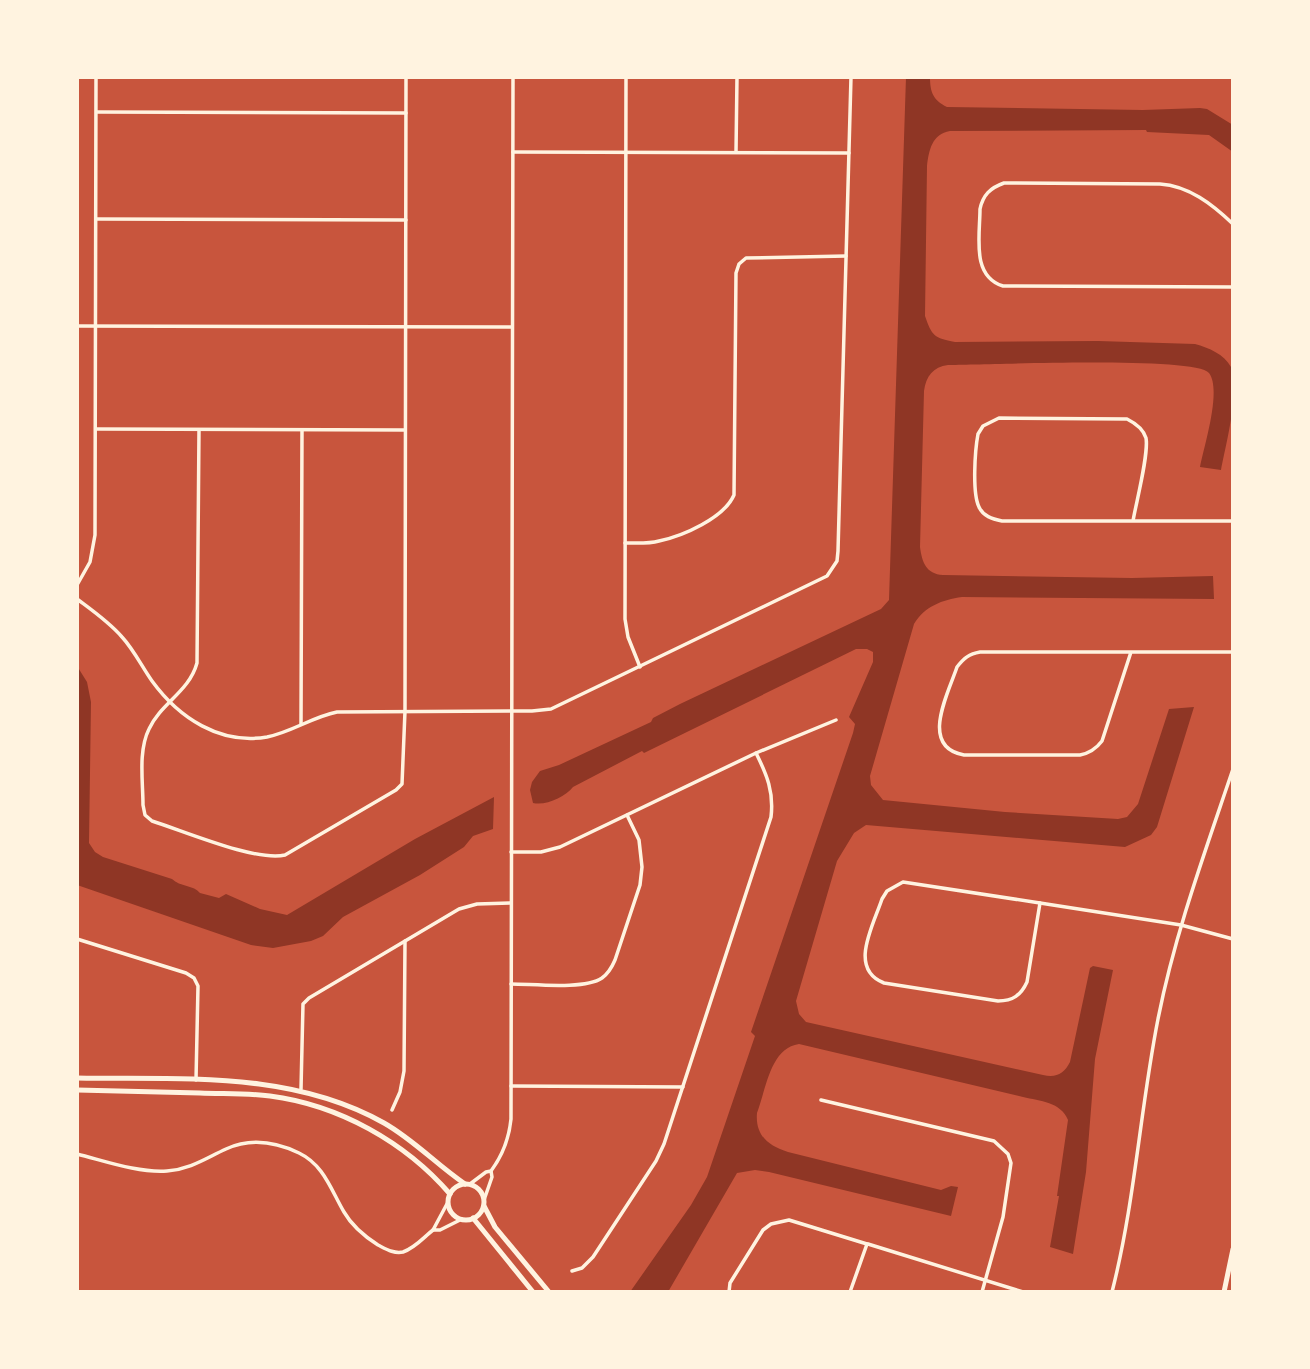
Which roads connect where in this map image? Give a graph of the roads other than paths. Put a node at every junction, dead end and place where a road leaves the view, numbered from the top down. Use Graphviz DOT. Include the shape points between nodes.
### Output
graph roads {
  1 [pos="96,77"];
  2 [pos="406,77"];
  3 [pos="513,77"];
  4 [pos="626,77"];
  5 [pos="737,77"];
  6 [pos="851,77"];
  7 [pos="96,113"];
  8 [pos="406,113"];
  9 [pos="513,152"];
  10 [pos="626,152"];
  11 [pos="736,152"];
  12 [pos="849,153"];
  13 [pos="96,219"];
  14 [pos="406,220"];
  15 [pos="1233,224"];
  16 [pos="846,256"];
  17 [pos="1233,287"];
  18 [pos="77,326"];
  19 [pos="96,326"];
  20 [pos="405,327"];
  21 [pos="512,327"];
  22 [pos="95,429"];
  23 [pos="199,430"];
  24 [pos="302,430"];
  25 [pos="405,430"];
  26 [pos="1133,521"];
  27 [pos="1233,522"];
  28 [pos="625,543"];
  29 [pos="77,585"];
  30 [pos="77,599"];
  31 [pos="1131,652"];
  32 [pos="1233,652"];
  33 [pos="640,667"];
  34 [pos="170,702"];
  35 [pos="405,711"];
  36 [pos="511,711"];
  37 [pos="836,720"];
  38 [pos="301,724"];
  39 [pos="756,753"];
  40 [pos="1233,769"];
  41 [pos="627,815"];
  42 [pos="511,852"];
  43 [pos="511,903"];
  44 [pos="1040,903"];
  45 [pos="1181,925"];
  46 [pos="77,939"];
  47 [pos="1233,939"];
  48 [pos="405,941"];
  49 [pos="511,984"];
  50 [pos="77,1078"];
  51 [pos="197,1080"];
  52 [pos="511,1086"];
  53 [pos="683,1087"];
  54 [pos="77,1090"];
  55 [pos="301,1090"];
  56 [pos="821,1100"];
  57 [pos="392,1110"];
  58 [pos="77,1154"];
  59 [pos="491,1171"];
  60 [pos="467,1184"];
  61 [pos="450,1194"];
  62 [pos="448,1202"];
  63 [pos="484,1203"];
  64 [pos="473,1218"];
  65 [pos="462,1219"];
  66 [pos="433,1230"];
  67 [pos="867,1244"];
  68 [pos="1233,1250"];
  69 [pos="1232,1263"];
  70 [pos="572,1271"];
  71 [pos="986,1280"];
  72 [pos="533,1292"];
  73 [pos="550,1292"];
  74 [pos="729,1292"];
  75 [pos="850,1292"];
  76 [pos="982,1292"];
  77 [pos="1023,1292"];
  78 [pos="1112,1292"];
  79 [pos="1224,1292"];
  1 -- 7 [label="street"];
  2 -- 8 [label="street"];
  3 -- 9 [label="street"];
  4 -- 10 [label="street"];
  5 -- 11 [label="street"];
  6 -- 12 [label="street"];
  7 -- 8 [label="street"];
  7 -- 13 [label="street"];
  8 -- 14 [label="street"];
  9 -- 10 [label="street"];
  9 -- 21 [label="street"];
  10 -- 11 [label="street"];
  10 -- 28 [label="street"];
  11 -- 12 [label="street"];
  12 -- 16 [label="street"];
  13 -- 14 [label="street"];
  13 -- 19 [label="street"];
  14 -- 20 [label="street"];
  15 -- 17 [label="street" via="1196,194 1160,184 1004,183 987,192 981,209 982,270 1003,286"];
  16 -- 28 [label="street" via="746,258 739,264 734,495 724,511 676,536"];
  16 -- 33 [label="street" via="838,551 833,569 819,582"];
  18 -- 19 [label="street"];
  19 -- 20 [label="street"];
  19 -- 22 [label="street"];
  20 -- 21 [label="street"];
  20 -- 25 [label="street"];
  21 -- 36 [label="street"];
  22 -- 23 [label="street"];
  22 -- 29 [label="street" via="94,544"];
  23 -- 24 [label="street"];
  23 -- 34 [label="street" via="197,663 191,680"];
  24 -- 25 [label="street"];
  24 -- 38 [label="street"];
  25 -- 35 [label="street"];
  26 -- 26 [label="street" via="1146,447 1142,429 1135,422 999,418 978,434 976,498 992,519"];
  26 -- 27 [label="street"];
  28 -- 33 [label="street" via="626,628"];
  30 -- 34 [label="street" via="123,638"];
  31 -- 31 [label="street" via="971,654 957,667 939,722 941,741 964,755 1089,753 1102,741"];
  31 -- 32 [label="street"];
  33 -- 36 [label="street" via="560,706"];
  34 -- 35 [label="street" via="145,738 145,814 152,821 267,858 285,855 402,784"];
  34 -- 38 [label="street" via="204,727 235,737 267,737"];
  35 -- 36 [label="street"];
  35 -- 38 [label="street" via="337,712"];
  36 -- 42 [label="street"];
  37 -- 39 [label="street"];
  39 -- 41 [label="street"];
  39 -- 53 [label="street" via="770,783 771,817"];
  40 -- 45 [label="street"];
  41 -- 42 [label="street" via="560,847"];
  41 -- 49 [label="street" via="641,849 642,876 610,971 585,984"];
  42 -- 43 [label="street"];
  43 -- 48 [label="street" via="468,906"];
  43 -- 49 [label="street"];
  44 -- 44 [label="street" via="1027,982 1023,991 1008,1001 884,983 869,974 865,965 882,899 894,885"];
  44 -- 45 [label="street"];
  45 -- 47 [label="street"];
  45 -- 78 [label="street" via="1156,1029 1130,1211"];
  46 -- 51 [label="street" via="194,978 198,986"];
  48 -- 55 [label="street" via="303,1004"];
  48 -- 57 [label="street" via="404,1071"];
  49 -- 52 [label="street"];
  50 -- 51 [label="street"];
  51 -- 55 [label="street"];
  52 -- 53 [label="street"];
  52 -- 59 [label="street" via="508,1138"];
  53 -- 70 [label="street" via="656,1161 593,1256"];
  54 -- 61 [label="street" via="255,1094 305,1103 342,1115 390,1140"];
  55 -- 60 [label="street" via="336,1100 384,1123"];
  56 -- 71 [label="street" via="1002,1146 1011,1163 1009,1181"];
  58 -- 66 [label="street" via="164,1171 199,1164 239,1145 272,1143 314,1163 357,1229 386,1249 409,1250"];
  59 -- 60 [label="street"];
  59 -- 63 [label="street"];
  60 -- 61 [label="street"];
  60 -- 63 [label="street" via="481,1192"];
  61 -- 62 [label="street"];
  62 -- 65 [label="street" via="451,1212"];
  62 -- 66 [label="street"];
  63 -- 64 [label="street"];
  63 -- 73 [label="street" via="495,1227"];
  64 -- 65 [label="street"];
  64 -- 72 [label="street"];
  65 -- 66 [label="street"];
  67 -- 71 [label="street"];
  67 -- 74 [label="street" via="779,1220 764,1230 730,1283"];
  67 -- 75 [label="street"];
  68 -- 69 [label="street"];
  69 -- 79 [label="street"];
  71 -- 76 [label="street"];
  71 -- 77 [label="street"];
}
